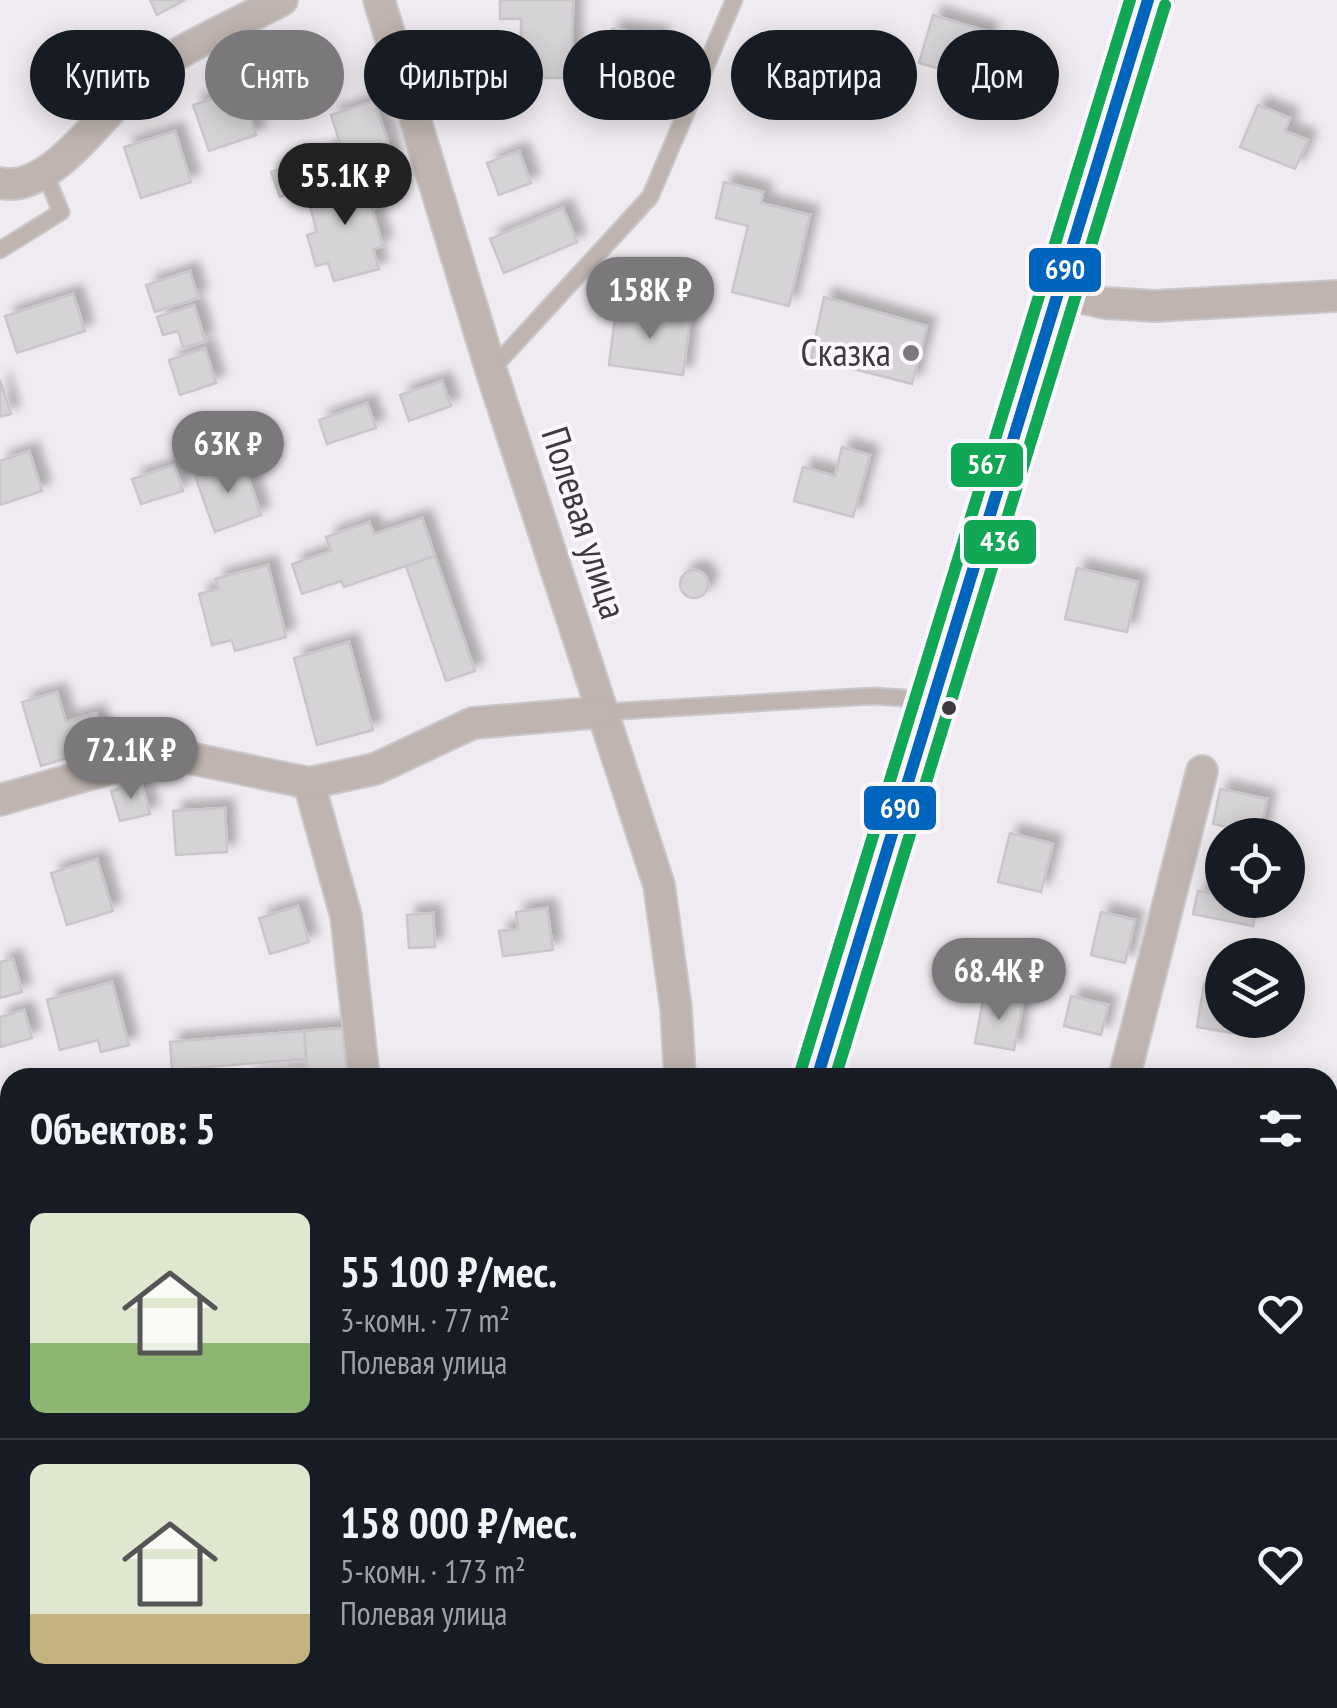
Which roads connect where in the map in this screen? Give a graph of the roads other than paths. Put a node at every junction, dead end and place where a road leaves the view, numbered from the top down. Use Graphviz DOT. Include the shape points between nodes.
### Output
graph roads {
  1 [pos="282,0"];
  2 [pos="379,0"];
  3 [pos="734,0"];
  4 [pos="1148,0"];
  5 [pos="45,173"];
  6 [pos="0,184"];
  7 [pos="0,250"];
  8 [pos="1060,293"];
  9 [pos="1337,296"];
  10 [pos="491,370"];
  11 [pos="932,706"];
  12 [pos="604,712"];
  13 [pos="1202,771"];
  14 [pos="310,784"];
  15 [pos="0,800"];
  16 [pos="363,1068"];
  17 [pos="679,1068"];
  18 [pos="820,1068"];
  19 [pos="1127,1068"];
  1 -- 5 [label="street" via="149,72"];
  2 -- 10 [label="street, Полевая улица"];
  3 -- 10 [label="lane" via="650,197"];
  4 -- 8 [label="main road"];
  5 -- 6 [label="street" via="14,186"];
  5 -- 7 [label="lane" via="61,212"];
  8 -- 9 [label="street" via="1155,306"];
  8 -- 11 [label="main road"];
  10 -- 12 [label="street, Полевая улица"];
  11 -- 12 [label="lane" via="873,696"];
  11 -- 18 [label="main road"];
  12 -- 14 [label="street" via="473,723 375,769"];
  12 -- 17 [label="street, Полевая улица" via="658,885"];
  13 -- 19 [label="street"];
  14 -- 15 [label="street" via="165,753"];
  14 -- 16 [label="street" via="346,916"];
}
